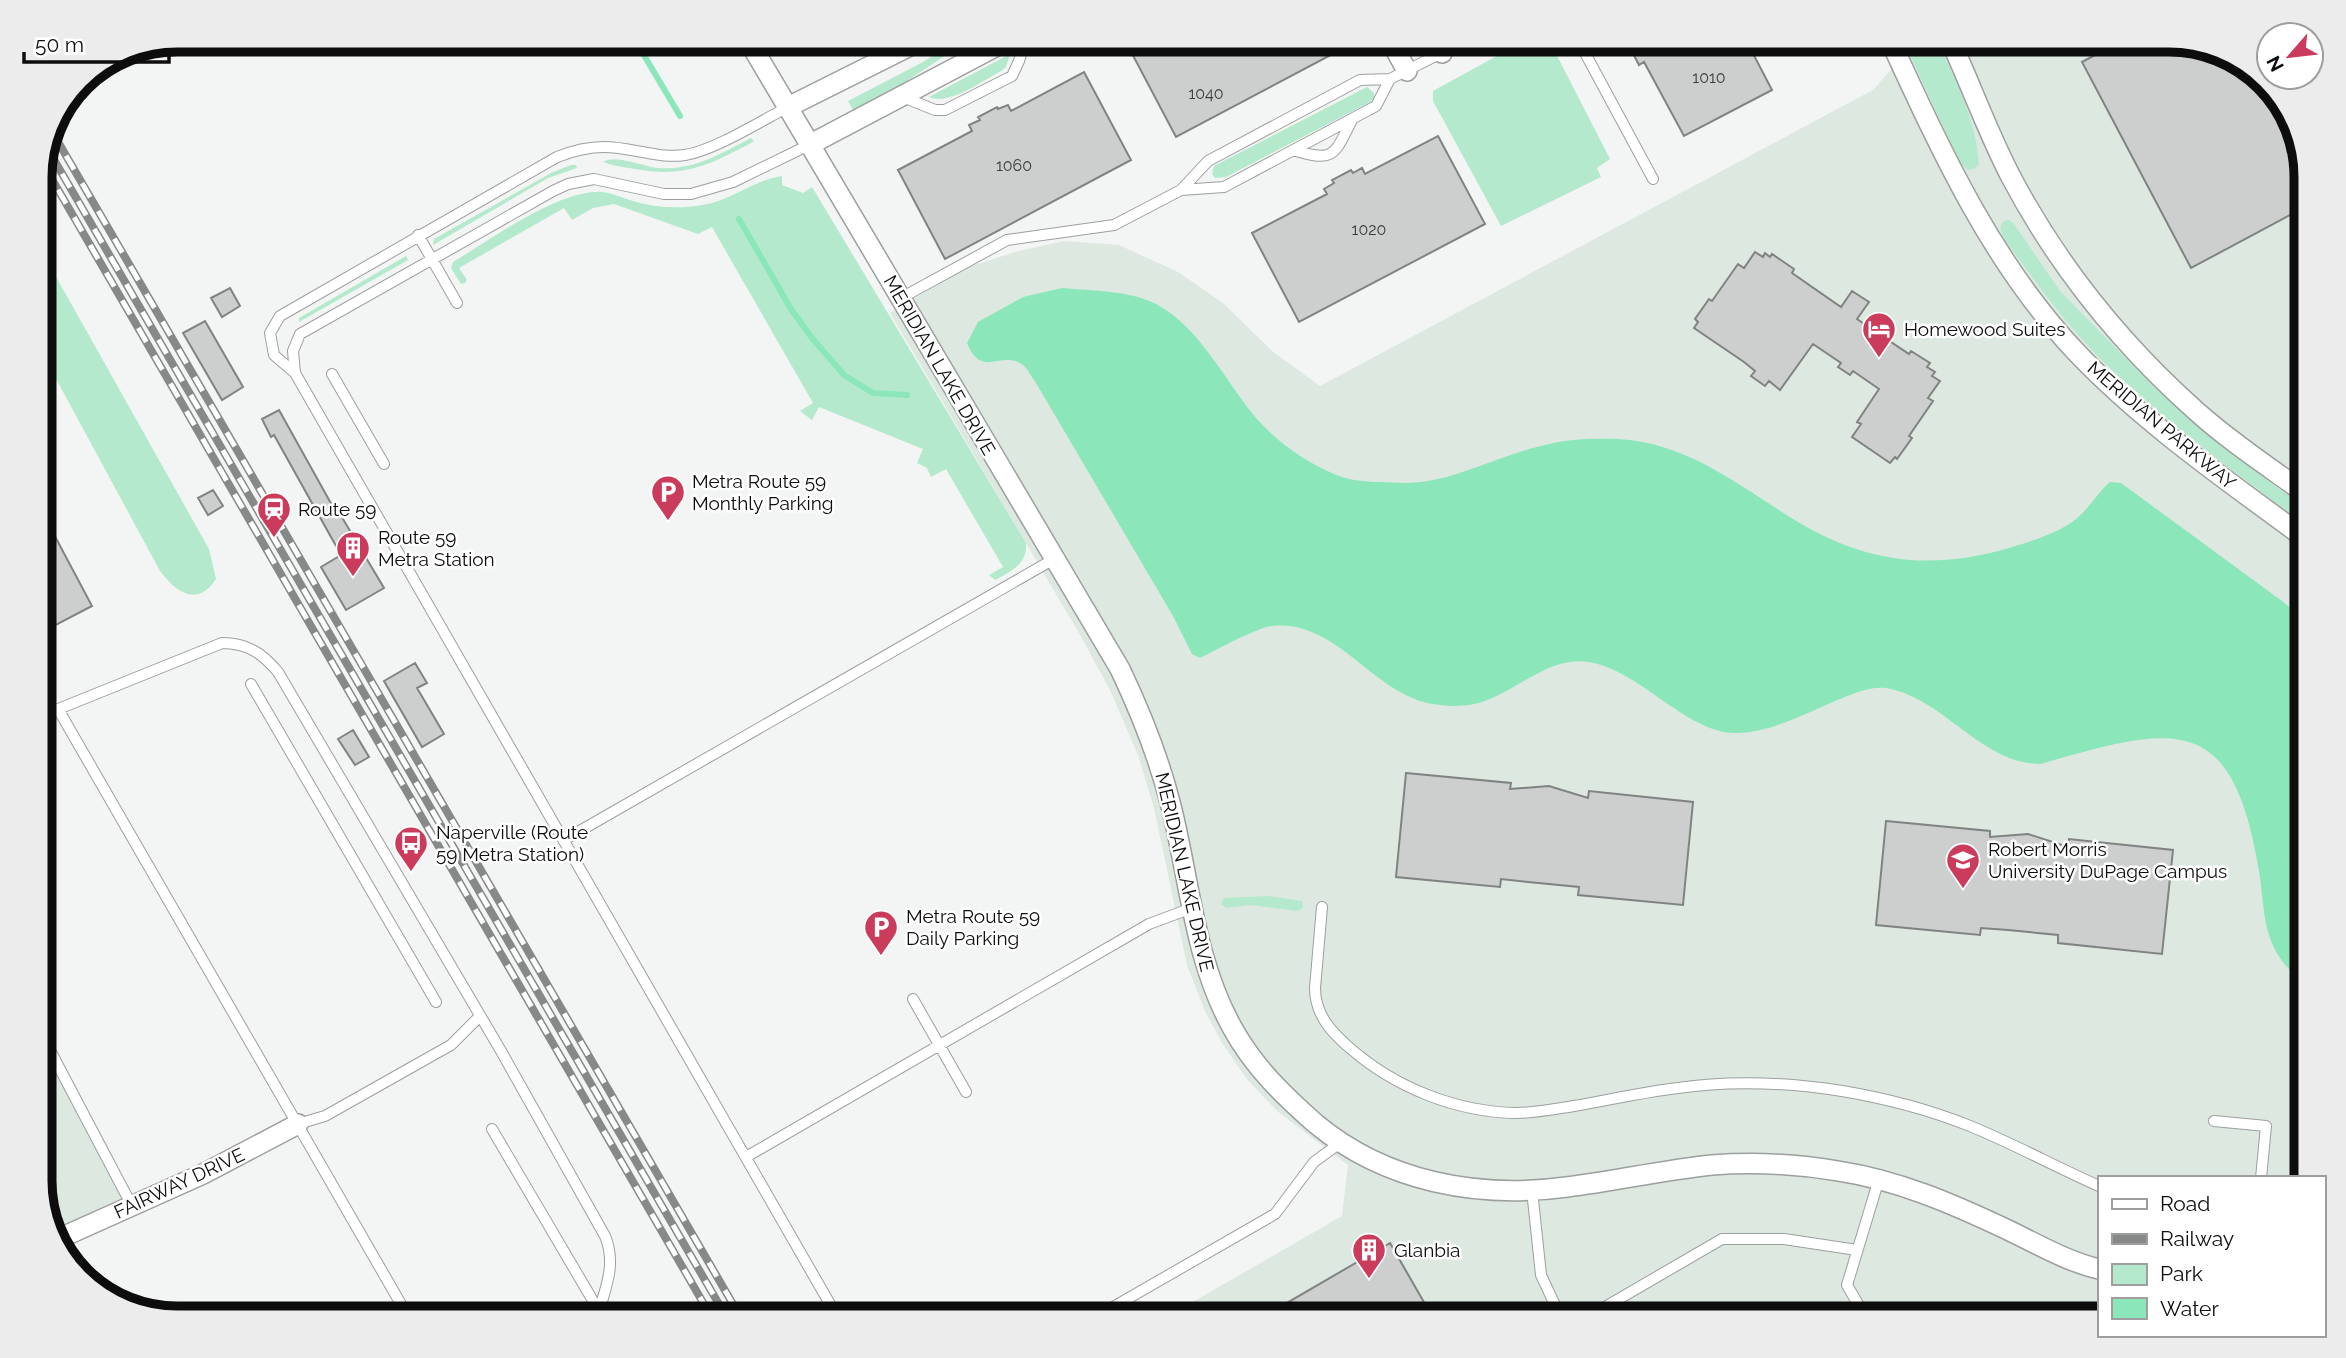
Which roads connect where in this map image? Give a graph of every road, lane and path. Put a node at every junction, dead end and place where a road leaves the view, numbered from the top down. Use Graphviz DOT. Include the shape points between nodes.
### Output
graph roads {
  1 [pos="1393,52"];
  2 [pos="1430,52"];
  3 [pos="1585,52"];
  4 [pos="1896,52"];
  5 [pos="1955,52"];
  6 [pos="756,53"];
  7 [pos="889,53"];
  8 [pos="985,53"];
  9 [pos="1022,53"];
  10 [pos="1398,75"];
  11 [pos="903,97"];
  12 [pos="788,107"];
  13 [pos="1352,119"];
  14 [pos="809,145"];
  15 [pos="1293,150"];
  16 [pos="1653,180"];
  17 [pos="1181,190"];
  18 [pos="418,235"];
  19 [pos="432,259"];
  20 [pos="901,298"];
  21 [pos="457,303"];
  22 [pos="295,373"];
  23 [pos="332,374"];
  24 [pos="384,464"];
  25 [pos="2293,484"];
  26 [pos="2293,530"];
  27 [pos="1054,559"];
  28 [pos="251,684"];
  29 [pos="58,709"];
  30 [pos="53,711"];
  31 [pos="564,840"];
  32 [pos="1322,907"];
  33 [pos="1192,908"];
  34 [pos="913,999"];
  35 [pos="436,1002"];
  36 [pos="480,1016"];
  37 [pos="940,1045"];
  38 [pos="53,1056"];
  39 [pos="966,1092"];
  40 [pos="2214,1121"];
  41 [pos="298,1124"];
  42 [pos="492,1129"];
  43 [pos="1340,1143"];
  44 [pos="746,1157"];
  45 [pos="2261,1176"];
  46 [pos="1879,1179"];
  47 [pos="2098,1186"];
  48 [pos="1532,1190"];
  49 [pos="132,1206"];
  50 [pos="65,1236"];
  51 [pos="1857,1250"];
  52 [pos="2098,1269"];
  53 [pos="402,1306"];
  54 [pos="593,1306"];
  55 [pos="600,1306"];
  56 [pos="831,1306"];
  57 [pos="1115,1306"];
  58 [pos="1555,1306"];
  59 [pos="1607,1306"];
  60 [pos="1859,1306"];
  1 -- 10 [label="street"];
  2 -- 10 [label="lane"];
  3 -- 16 [label="lane"];
  4 -- 26 [label="street, MERIDIAN PARKWAY" via="1968,200 2052,324 2122,397"];
  5 -- 25 [label="street, MERIDIAN PARKWAY" via="2011,177 2081,286 2188,403"];
  6 -- 12 [label="street, MERIDIAN LAKE DRIVE"];
  7 -- 12 [label="street"];
  8 -- 11 [label="street"];
  9 -- 11 [label="lane" via="1012,76 945,110"];
  10 -- 13 [label="lane" via="1376,106"];
  10 -- 17 [label="lane" via="1360,80 1278,123 1208,161"];
  11 -- 14 [label="street"];
  12 -- 14 [label="street, MERIDIAN LAKE DRIVE"];
  12 -- 18 [label="lane" via="685,155 604,147 571,152"];
  13 -- 15 [label="lane"];
  13 -- 15 [label="lane" via="1338,149 1330,155 1316,157"];
  14 -- 19 [label="lane" via="733,182 691,194 664,194 594,179 568,184"];
  14 -- 20 [label="street, MERIDIAN LAKE DRIVE"];
  15 -- 17 [label="lane" via="1224,187"];
  17 -- 20 [label="lane" via="1114,225 1007,240"];
  18 -- 19 [label="lane"];
  18 -- 22 [label="lane" via="280,316 270,333 274,355"];
  19 -- 21 [label="lane"];
  19 -- 22 [label="lane" via="300,334 293,351"];
  20 -- 27 [label="street, MERIDIAN LAKE DRIVE"];
  22 -- 31 [label="lane"];
  23 -- 24 [label="lane"];
  27 -- 31 [label="lane"];
  27 -- 33 [label="street, MERIDIAN LAKE DRIVE" via="1120,669 1140,712 1172,808"];
  28 -- 35 [label="lane"];
  29 -- 30 [label="lane"];
  29 -- 36 [label="lane" via="222,643 237,643 259,652 278,672"];
  29 -- 41 [label="lane"];
  31 -- 44 [label="lane"];
  32 -- 47 [label="lane" via="1315,988 1319,1013 1361,1058 1438,1099 1518,1113 1681,1087 1792,1085 1843,1091 1971,1126"];
  33 -- 37 [label="lane" via="1149,924"];
  33 -- 43 [label="street, MERIDIAN LAKE DRIVE" via="1211,982 1234,1031 1268,1079"];
  34 -- 37 [label="lane"];
  36 -- 41 [label="lane" via="451,1045 325,1116"];
  36 -- 55 [label="lane" via="610,1247 611,1265"];
  37 -- 39 [label="lane"];
  37 -- 44 [label="lane"];
  38 -- 49 [label="lane"];
  40 -- 45 [label="lane" via="2266,1126"];
  41 -- 49 [label="street, FAIRWAY DRIVE"];
  41 -- 53 [label="lane"];
  42 -- 54 [label="lane"];
  43 -- 48 [label="street, MERIDIAN LAKE DRIVE" via="1425,1180 1483,1190"];
  43 -- 57 [label="lane" via="1314,1162 1276,1214"];
  44 -- 56 [label="lane"];
  46 -- 48 [label="street, MERIDIAN LAKE DRIVE" via="1811,1167 1747,1164"];
  46 -- 51 [label="lane"];
  46 -- 52 [label="street, MERIDIAN LAKE DRIVE" via="1946,1202"];
  48 -- 58 [label="lane" via="1541,1275"];
  49 -- 50 [label="street, FAIRWAY DRIVE"];
  51 -- 59 [label="lane" via="1784,1239 1722,1239"];
  51 -- 60 [label="lane" via="1847,1284"];
}
